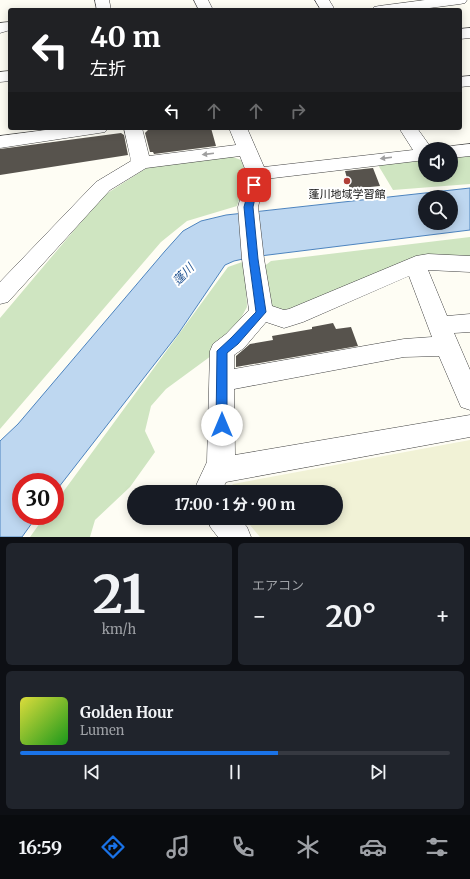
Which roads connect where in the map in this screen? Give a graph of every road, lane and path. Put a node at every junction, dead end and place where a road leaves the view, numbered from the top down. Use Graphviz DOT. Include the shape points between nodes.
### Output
graph roads {
  1 [pos="460,0"];
  2 [pos="394,8"];
  3 [pos="470,10"];
  4 [pos="85,130"];
  5 [pos="133,130"];
  6 [pos="239,130"];
  7 [pos="409,130"];
  8 [pos="0,142"];
  9 [pos="418,143"];
  10 [pos="247,149"];
  11 [pos="470,150"];
  12 [pos="458,151"];
  13 [pos="418,155"];
  14 [pos="141,163"];
  15 [pos="257,174"];
  16 [pos="470,264"];
  17 [pos="420,274"];
  18 [pos="0,296"];
  19 [pos="261,312"];
  20 [pos="470,323"];
  21 [pos="443,335"];
  22 [pos="222,381"];
  23 [pos="470,399"];
  24 [pos="470,426"];
  25 [pos="214,481"];
  26 [pos="227,525"];
  27 [pos="236,537"];
  1 -- 2 [label="street"];
  1 -- 3 [label="street"];
  4 -- 8 [label="street"];
  5 -- 14 [label="street"];
  6 -- 10 [label="street"];
  7 -- 9 [label="street"];
  10 -- 14 [label="street, one-way"];
  10 -- 15 [label="street"];
  11 -- 12 [label="street"];
  13 -- 15 [label="street, one-way"];
  14 -- 18 [label="street" via="103,186"];
  15 -- 19 [label="street" via="248,207"];
  16 -- 19 [label="street" via="416,264 295,316 284,319"];
  17 -- 21 [label="street"];
  19 -- 22 [label="street" via="235,341 222,351"];
  20 -- 21 [label="street"];
  21 -- 22 [label="street" via="404,348"];
  21 -- 23 [label="street"];
  22 -- 25 [label="street"];
  24 -- 25 [label="street"];
  26 -- 27 [label="street"];
}
